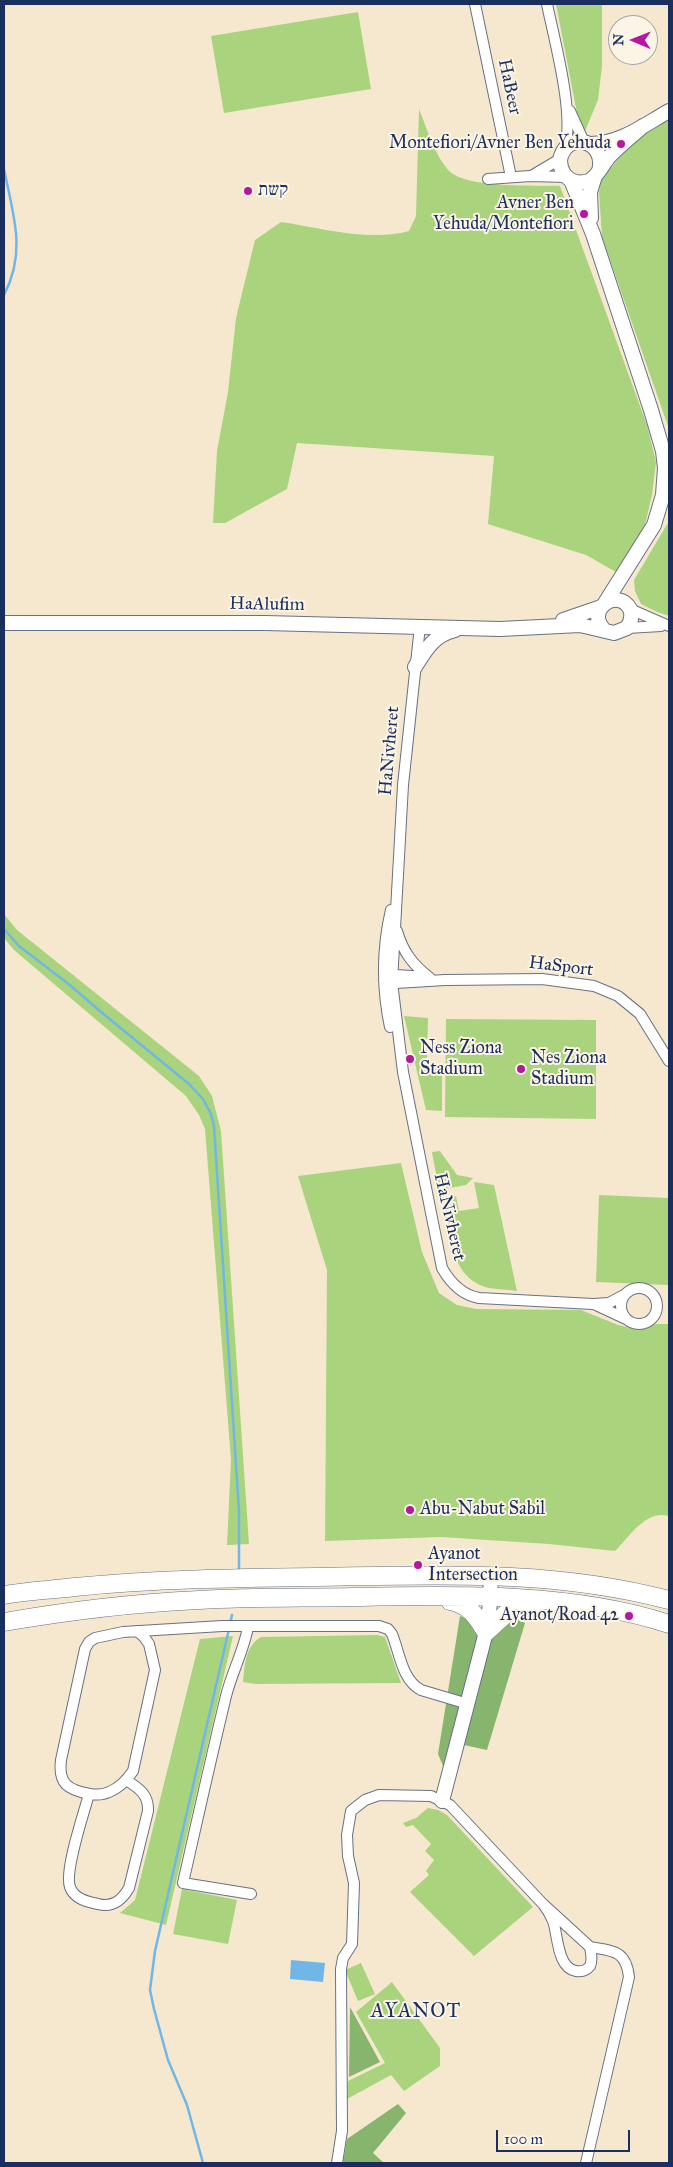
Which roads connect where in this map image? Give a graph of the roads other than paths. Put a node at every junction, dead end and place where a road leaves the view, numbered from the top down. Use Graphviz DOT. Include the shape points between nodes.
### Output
graph roads {
  1 [pos="475,4"];
  2 [pos="547,4"];
  3 [pos="563,86"];
  4 [pos="669,111"];
  5 [pos="643,126"];
  6 [pos="587,143"];
  7 [pos="561,156"];
  8 [pos="597,173"];
  9 [pos="530,176"];
  10 [pos="511,178"];
  11 [pos="488,179"];
  12 [pos="569,179"];
  13 [pos="593,234"];
  14 [pos="627,570"];
  15 [pos="603,605"];
  16 [pos="628,606"];
  17 [pos="4,623"];
  18 [pos="420,626"];
  19 [pos="669,626"];
  20 [pos="530,627"];
  21 [pos="460,628"];
  22 [pos="627,628"];
  23 [pos="605,631"];
  24 [pos="415,667"];
  25 [pos="398,880"];
  26 [pos="395,924"];
  27 [pos="430,978"];
  28 [pos="389,980"];
  29 [pos="445,980"];
  30 [pos="413,983"];
  31 [pos="394,1006"];
  32 [pos="669,1061"];
  33 [pos="403,1072"];
  34 [pos="624,1295"];
  35 [pos="593,1304"];
  36 [pos="629,1321"];
  37 [pos="490,1576"];
  38 [pos="4,1595"];
  39 [pos="420,1596"];
  40 [pos="491,1597"];
  41 [pos="669,1600"];
  42 [pos="549,1601"];
  43 [pos="4,1622"];
  44 [pos="669,1624"];
  45 [pos="248,1627"];
  46 [pos="164,1629"];
  47 [pos="136,1631"];
  48 [pos="486,1632"];
  49 [pos="150,1649"];
  50 [pos="468,1704"];
  51 [pos="126,1780"];
  52 [pos="89,1794"];
  53 [pos="442,1801"];
  54 [pos="251,1894"];
  55 [pos="543,1904"];
  56 [pos="590,1947"];
  57 [pos="337,2163"];
  58 [pos="586,2163"];
  1 -- 10 [label="street, HaBeer"];
  2 -- 3 [label="street"];
  3 -- 6 [label="street" via="573,120"];
  3 -- 7 [label="street" via="568,133"];
  4 -- 5 [label="street"];
  5 -- 6 [label="street" via="610,142"];
  5 -- 8 [label="street" via="612,154"];
  6 -- 7 [label="street" via="571,144"];
  6 -- 8 [label="street" via="599,153"];
  7 -- 9 [label="street"];
  7 -- 12 [label="street" via="563,172"];
  8 -- 12 [label="street" via="583,182"];
  8 -- 13 [label="street" via="590,192"];
  9 -- 10 [label="street"];
  9 -- 12 [label="street"];
  10 -- 11 [label="street"];
  12 -- 13 [label="street"];
  13 -- 14 [label="street" via="664,459 659,511"];
  14 -- 15 [label="street"];
  14 -- 16 [label="street" via="624,580"];
  15 -- 16 [label="street" via="616,600"];
  15 -- 20 [label="street, HaAlufim" via="575,617"];
  15 -- 23 [label="street" via="598,612 599,622"];
  16 -- 19 [label="street"];
  16 -- 22 [label="street" via="631,619"];
  17 -- 18 [label="street, HaAlufim"];
  18 -- 21 [label="street, HaAlufim"];
  18 -- 24 [label="street, HaNivheret"];
  19 -- 22 [label="street"];
  20 -- 21 [label="street, HaAlufim"];
  20 -- 23 [label="street, HaAlufim" via="580,625"];
  21 -- 24 [label="street" via="446,632 428,645"];
  22 -- 23 [label="street" via="619,633"];
  24 -- 25 [label="street, HaNivheret" via="403,785"];
  25 -- 26 [label="street, HaNivheret"];
  25 -- 28 [label="street, HaNivheret" via="388,926"];
  26 -- 27 [label="street" via="409,958"];
  26 -- 28 [label="street, HaNivheret"];
  27 -- 28 [label="street, HaSport" via="409,975"];
  27 -- 29 [label="street, HaSport"];
  28 -- 30 [label="street, HaSport"];
  28 -- 31 [label="street, HaNivheret"];
  28 -- 33 [label="street, HaNivheret" via="386,1011"];
  29 -- 30 [label="street, HaSport"];
  29 -- 32 [label="street, HaSport" via="542,979 580,983 607,991 640,1014"];
  30 -- 31 [label="street" via="399,995"];
  31 -- 33 [label="street, HaNivheret"];
  33 -- 35 [label="street, HaNivheret" via="435,1240 442,1268 454,1285 471,1297"];
  34 -- 35 [label="street, HaNivheret" via="609,1303"];
  34 -- 36 [label="street" via="622,1312"];
  34 -- 36 [label="street" via="639,1288 650,1292 656,1301 655,1313 646,1322"];
  35 -- 36 [label="street, HaNivheret"];
  37 -- 38 [label="highway" via="207,1578 137,1581"];
  37 -- 40 [label="street"];
  37 -- 41 [label="highway" via="587,1583"];
  39 -- 40 [label="highway"];
  39 -- 43 [label="highway" via="199,1600"];
  39 -- 48 [label="highway" via="468,1608 476,1614"];
  40 -- 42 [label="highway"];
  40 -- 48 [label="street"];
  42 -- 44 [label="highway" via="631,1612"];
  42 -- 48 [label="highway" via="516,1608"];
  45 -- 46 [label="street"];
  45 -- 50 [label="street" via="383,1627 392,1634 407,1676 414,1686"];
  45 -- 54 [label="street" via="226,1697 183,1884"];
  46 -- 47 [label="street"];
  46 -- 49 [label="street" via="156,1636"];
  47 -- 49 [label="street" via="144,1636"];
  47 -- 52 [label="street" via="95,1638 89,1642 82,1657 60,1773 67,1786"];
  48 -- 50 [label="street"];
  49 -- 51 [label="street" via="156,1667 155,1676 133,1771"];
  50 -- 53 [label="street"];
  51 -- 52 [label="street" via="102,1795"];
  51 -- 52 [label="street" via="146,1796 149,1803 129,1888 123,1898 111,1905 78,1898 70,1888 68,1872"];
  53 -- 55 [label="street" via="450,1804"];
  53 -- 57 [label="street" via="431,1796 371,1797 351,1811 348,1856 354,1883 352,1944 343,1958 341,1969 342,2131"];
  55 -- 56 [label="street"];
  55 -- 56 [label="street" via="554,1923 560,1953 572,1970 585,1970 591,1964"];
  56 -- 58 [label="street" via="617,1952 624,1958 629,1977"];
}
